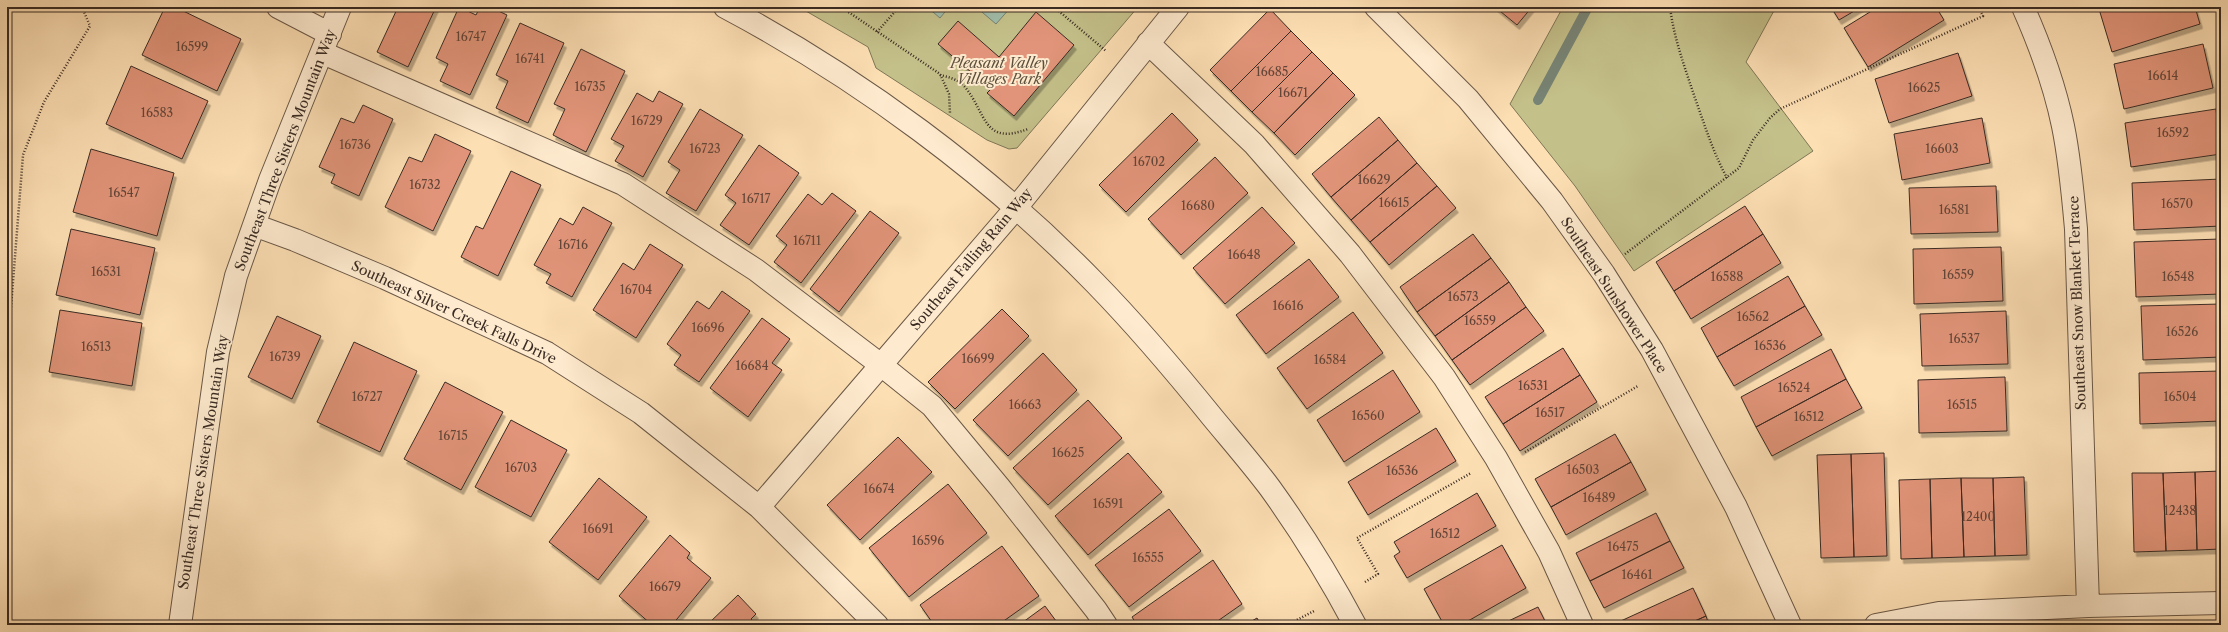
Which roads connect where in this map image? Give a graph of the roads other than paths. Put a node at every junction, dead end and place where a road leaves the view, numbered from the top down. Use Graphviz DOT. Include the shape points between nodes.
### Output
graph roads {
  1 [pos="278,7"];
  2 [pos="340,7"];
  3 [pos="725,7"];
  4 [pos="1178,7"];
  5 [pos="1376,7"];
  6 [pos="2023,7"];
  7 [pos="326,43"];
  8 [pos="1148,43"];
  9 [pos="1015,208"];
  10 [pos="254,225"];
  11 [pos="881,365"];
  12 [pos="759,507"];
  13 [pos="2221,603"];
  14 [pos="2088,606"];
  15 [pos="180,625"];
  16 [pos="876,625"];
  17 [pos="1106,625"];
  18 [pos="1355,625"];
  19 [pos="1582,625"];
  20 [pos="1790,625"];
  21 [pos="1876,625"];
  1 -- 7 [label="street"];
  2 -- 7 [label="street, Southeast Three Sisters Mountain Way"];
  3 -- 9 [label="street" via="879,101"];
  4 -- 8 [label="street, Southeast Falling Rain Way"];
  5 -- 20 [label="street, Southeast Sunshower Place" via="1473,105 1552,201 1611,286 1664,371 1736,507"];
  6 -- 14 [label="street, Southeast Snow Blanket Terrace" via="2063,125 2071,177 2076,230"];
  7 -- 10 [label="street, Southeast Three Sisters Mountain Way"];
  7 -- 11 [label="street" via="623,184 756,270"];
  8 -- 9 [label="street, Southeast Falling Rain Way"];
  8 -- 19 [label="street" via="1254,144 1350,254 1444,377 1496,458 1549,552"];
  9 -- 11 [label="street, Southeast Falling Rain Way"];
  9 -- 18 [label="street" via="1094,282 1169,364 1270,488 1340,596"];
  10 -- 12 [label="street, Southeast Silver Creek Falls Drive" via="385,278 547,353 641,413"];
  10 -- 15 [label="street, Southeast Three Sisters Mountain Way" via="236,276 218,352"];
  11 -- 12 [label="street, Southeast Falling Rain Way"];
  11 -- 17 [label="street" via="932,406 1000,488"];
  12 -- 16 [label="street, Southeast Silver Creek Falls Drive"];
  13 -- 14 [label="street"];
  14 -- 21 [label="street" via="1938,614"];
}
